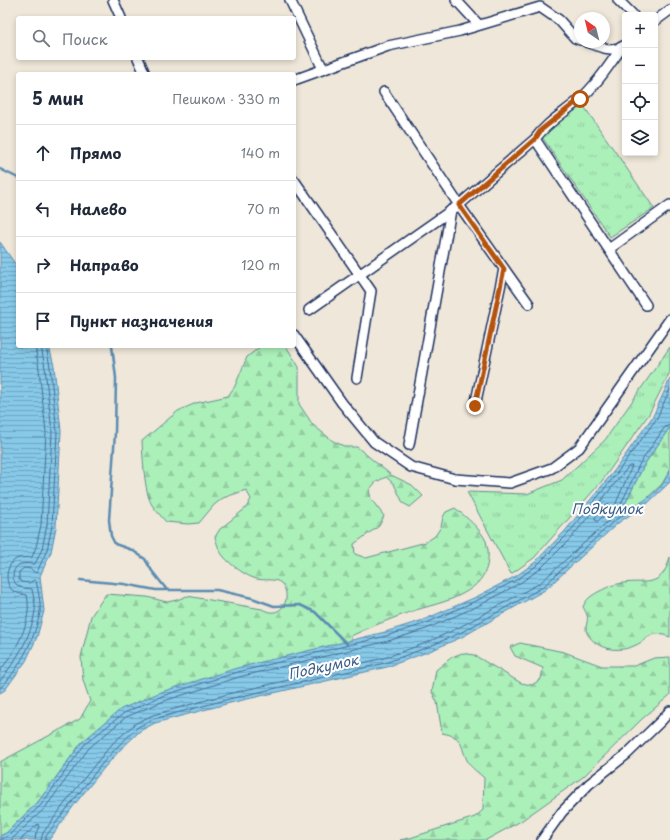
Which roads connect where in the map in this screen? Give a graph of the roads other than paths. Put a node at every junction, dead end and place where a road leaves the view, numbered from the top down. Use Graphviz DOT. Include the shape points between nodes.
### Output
graph roads {
  1 [pos="113,0"];
  2 [pos="290,0"];
  3 [pos="456,0"];
  4 [pos="618,0"];
  5 [pos="670,10"];
  6 [pos="630,12"];
  7 [pos="120,16"];
  8 [pos="658,19"];
  9 [pos="479,25"];
  10 [pos="574,37"];
  11 [pos="622,45"];
  12 [pos="603,48"];
  13 [pos="622,48"];
  14 [pos="139,60"];
  15 [pos="323,69"];
  16 [pos="144,72"];
  17 [pos="296,79"];
  18 [pos="384,92"];
  19 [pos="535,139"];
  20 [pos="296,183"];
  21 [pos="670,205"];
  22 [pos="455,208"];
  23 [pos="609,249"];
  24 [pos="504,269"];
  25 [pos="360,275"];
  26 [pos="529,304"];
  27 [pos="646,305"];
  28 [pos="309,310"];
  29 [pos="670,319"];
  30 [pos="296,338"];
  31 [pos="356,378"];
  32 [pos="475,406"];
  33 [pos="408,445"];
  34 [pos="670,711"];
  35 [pos="542,840"];
  1 -- 7 [label="street"];
  2 -- 15 [label="street"];
  3 -- 9 [label="street"];
  4 -- 6 [label="street"];
  5 -- 8 [label="street"];
  9 -- 10 [label="street" via="540,7 559,20"];
  9 -- 15 [label="street" via="460,32 388,46"];
  11 -- 12 [label="street"];
  13 -- 19 [label="street" via="580,99 541,130"];
  14 -- 16 [label="street"];
  15 -- 17 [label="street"];
  18 -- 22 [label="street"];
  19 -- 22 [label="street"];
  19 -- 23 [label="street"];
  20 -- 25 [label="street"];
  21 -- 23 [label="street"];
  22 -- 24 [label="street"];
  22 -- 25 [label="street"];
  22 -- 33 [label="street"];
  23 -- 27 [label="street"];
  24 -- 26 [label="street"];
  24 -- 32 [label="street"];
  25 -- 28 [label="street"];
  25 -- 31 [label="street" via="371,292"];
  29 -- 30 [label="street" via="579,448 552,468 510,483 456,479 411,467 374,442 342,403"];
  34 -- 35 [label="street" via="627,754 589,784 562,812"];
}
